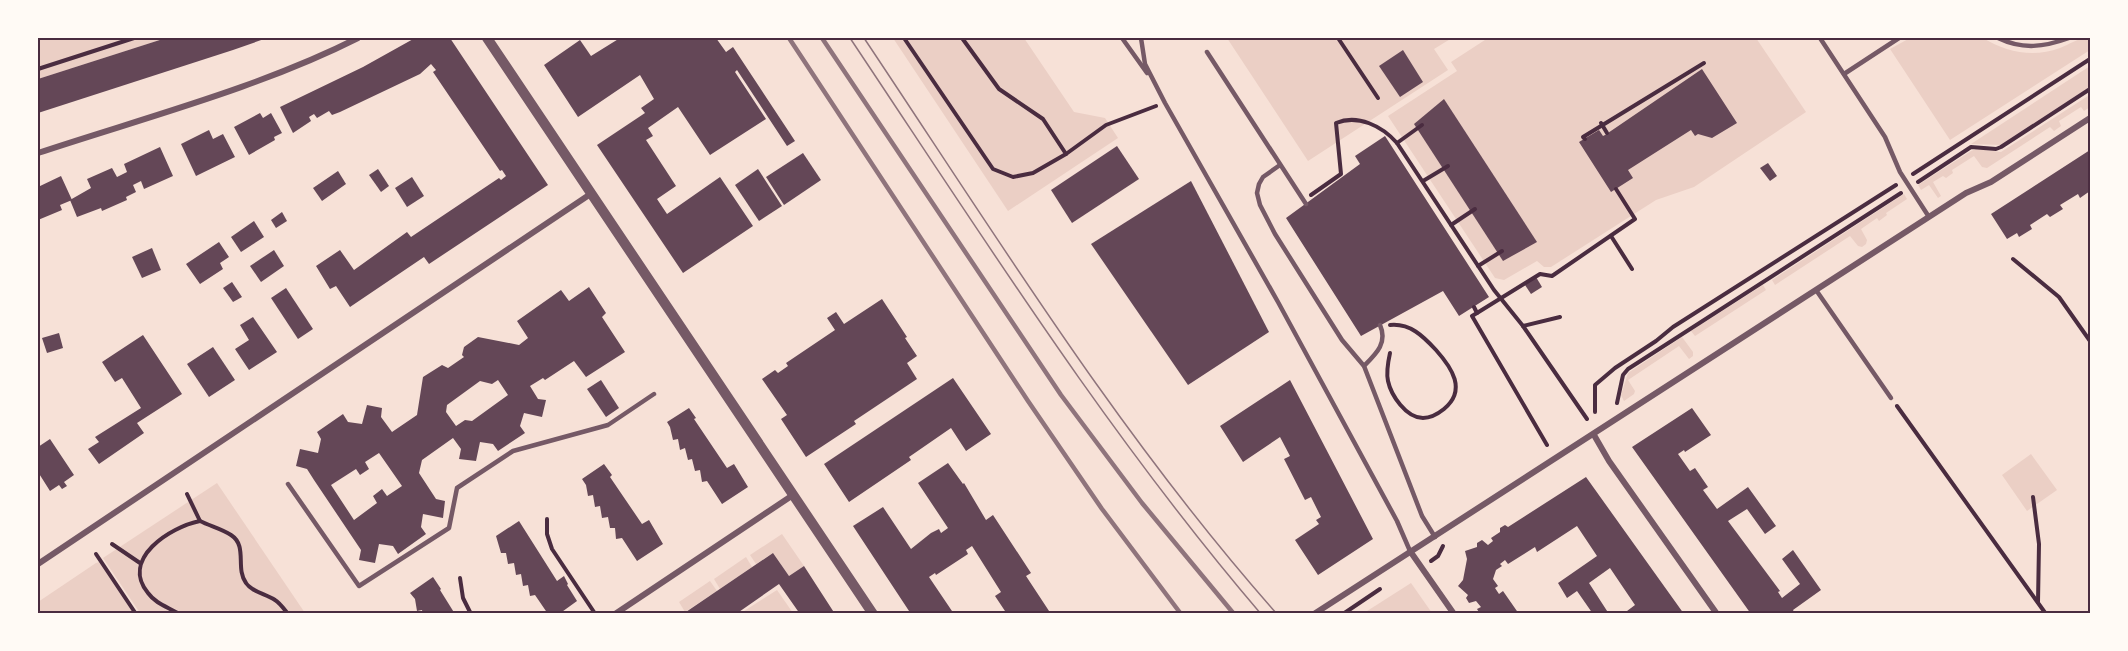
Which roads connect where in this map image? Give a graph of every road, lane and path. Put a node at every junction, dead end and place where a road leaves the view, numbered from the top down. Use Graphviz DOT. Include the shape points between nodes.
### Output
graph roads {
  1 [pos="134,38"];
  2 [pos="358,38"];
  3 [pos="488,38"];
  4 [pos="904,38"];
  5 [pos="962,38"];
  6 [pos="1122,38"];
  7 [pos="1141,38"];
  8 [pos="1338,38"];
  9 [pos="1820,38"];
  10 [pos="1899,38"];
  11 [pos="1998,38"];
  12 [pos="2069,38"];
  13 [pos="1207,52"];
  14 [pos="2091,59"];
  15 [pos="1704,63"];
  16 [pos="38,69"];
  17 [pos="1844,74"];
  18 [pos="1158,87"];
  19 [pos="2091,89"];
  20 [pos="1378,98"];
  21 [pos="1165,103"];
  22 [pos="2091,118"];
  23 [pos="1601,124"];
  24 [pos="1422,125"];
  25 [pos="1607,133"];
  26 [pos="1585,139"];
  27 [pos="1397,143"];
  28 [pos="38,153"];
  29 [pos="1066,154"];
  30 [pos="1280,165"];
  31 [pos="1448,166"];
  32 [pos="1905,180"];
  33 [pos="1423,182"];
  34 [pos="1910,188"];
  35 [pos="1616,189"];
  36 [pos="591,193"];
  37 [pos="1305,203"];
  38 [pos="1475,209"];
  39 [pos="1929,217"];
  40 [pos="1451,225"];
  41 [pos="1611,236"];
  42 [pos="1502,251"];
  43 [pos="2013,260"];
  44 [pos="1478,266"];
  45 [pos="1632,270"];
  46 [pos="1816,290"];
  47 [pos="1503,299"];
  48 [pos="1474,307"];
  49 [pos="1477,313"];
  50 [pos="1560,317"];
  51 [pos="1396,324"];
  52 [pos="1380,325"];
  53 [pos="1522,326"];
  54 [pos="1395,331"];
  55 [pos="2091,341"];
  56 [pos="1391,350"];
  57 [pos="1364,366"];
  58 [pos="654,394"];
  59 [pos="1891,398"];
  60 [pos="1595,412"];
  61 [pos="1587,419"];
  62 [pos="1614,422"];
  63 [pos="1594,435"];
  64 [pos="1547,445"];
  65 [pos="288,484"];
  66 [pos="187,494"];
  67 [pos="793,495"];
  68 [pos="2033,497"];
  69 [pos="547,519"];
  70 [pos="200,521"];
  71 [pos="1435,537"];
  72 [pos="112,544"];
  73 [pos="1444,544"];
  74 [pos="1410,551"];
  75 [pos="96,554"];
  76 [pos="1431,561"];
  77 [pos="140,563"];
  78 [pos="38,564"];
  79 [pos="460,578"];
  80 [pos="2038,603"];
  81 [pos="172,612"];
  82 [pos="594,612"];
  83 [pos="1317,612"];
  84 [pos="136,614"];
  85 [pos="179,614"];
  86 [pos="288,614"];
  87 [pos="471,614"];
  88 [pos="615,614"];
  89 [pos="873,614"];
  90 [pos="1454,614"];
  91 [pos="1717,614"];
  92 [pos="2046,614"];
  1 -- 16 [label="path"];
  2 -- 28 [label="street" via="261,80"];
  3 -- 36 [label="street"];
  4 -- 29 [label="path" via="993,169 1013,177 1033,173"];
  5 -- 29 [label="path" via="999,89 1043,120"];
  6 -- 18 [label="lane"];
  7 -- 18 [label="lane" via="1145,64"];
  8 -- 20 [label="path"];
  9 -- 17 [label="lane"];
  10 -- 17 [label="lane"];
  11 -- 12 [label="lane" via="2028,47"];
  13 -- 30 [label="lane"];
  14 -- 32 [label="path"];
  15 -- 23 [label="path"];
  17 -- 32 [label="lane" via="1885,137"];
  18 -- 21 [label="lane"];
  19 -- 34 [label="path" via="2001,147 1971,147"];
  21 -- 29 [label="path" via="1106,125"];
  21 -- 74 [label="lane" via="1294,330"];
  22 -- 39 [label="street"];
  23 -- 25 [label="path"];
  23 -- 26 [label="path" via="1583,136"];
  24 -- 27 [label="path"];
  27 -- 33 [label="path"];
  27 -- 37 [label="path" via="1390,134 1362,120 1336,123 1341,174"];
  30 -- 37 [label="lane"];
  30 -- 57 [label="lane" via="1259,184 1260,205 1342,340"];
  31 -- 33 [label="path"];
  32 -- 34 [label="lane"];
  32 -- 60 [label="path" via="1615,368 1595,385"];
  33 -- 40 [label="path"];
  34 -- 39 [label="lane"];
  34 -- 62 [label="path" via="1628,369 1623,375"];
  35 -- 41 [label="path" via="1635,219"];
  36 -- 67 [label="street"];
  36 -- 78 [label="street"];
  38 -- 40 [label="path"];
  39 -- 46 [label="street"];
  40 -- 44 [label="path"];
  41 -- 45 [label="path"];
  41 -- 47 [label="path" via="1552,276 1540,274"];
  42 -- 44 [label="path"];
  43 -- 55 [label="path" via="2059,297"];
  44 -- 47 [label="path"];
  46 -- 59 [label="lane"];
  46 -- 62 [label="street"];
  47 -- 49 [label="path"];
  47 -- 53 [label="path"];
  48 -- 49 [label="path"];
  49 -- 64 [label="path" via="1472,316"];
  50 -- 53 [label="path"];
  51 -- 52 [label="path"];
  51 -- 54 [label="path"];
  51 -- 56 [label="path" via="1413,330 1440,355 1456,383 1452,401 1430,417 1421,418 1403,408 1387,378"];
  52 -- 57 [label="lane" via="1380,347"];
  53 -- 61 [label="path"];
  57 -- 71 [label="lane" via="1422,516"];
  58 -- 65 [label="lane" via="609,425 513,451 457,488 449,528 359,586"];
  59 -- 80 [label="path"];
  62 -- 63 [label="street"];
  63 -- 71 [label="street"];
  63 -- 91 [label="street"];
  66 -- 70 [label="path"];
  67 -- 88 [label="street"];
  67 -- 89 [label="street"];
  68 -- 80 [label="path" via="2039,544"];
  69 -- 82 [label="path" via="552,549"];
  70 -- 77 [label="path" via="182,526 160,540"];
  70 -- 86 [label="path" via="236,540 245,582 275,600"];
  71 -- 74 [label="street"];
  72 -- 77 [label="path"];
  73 -- 76 [label="path"];
  74 -- 83 [label="street"];
  74 -- 90 [label="street"];
  75 -- 84 [label="path"];
  77 -- 81 [label="path" via="139,573 147,593"];
  79 -- 87 [label="path"];
  80 -- 92 [label="path"];
  81 -- 85 [label="path"];
}
